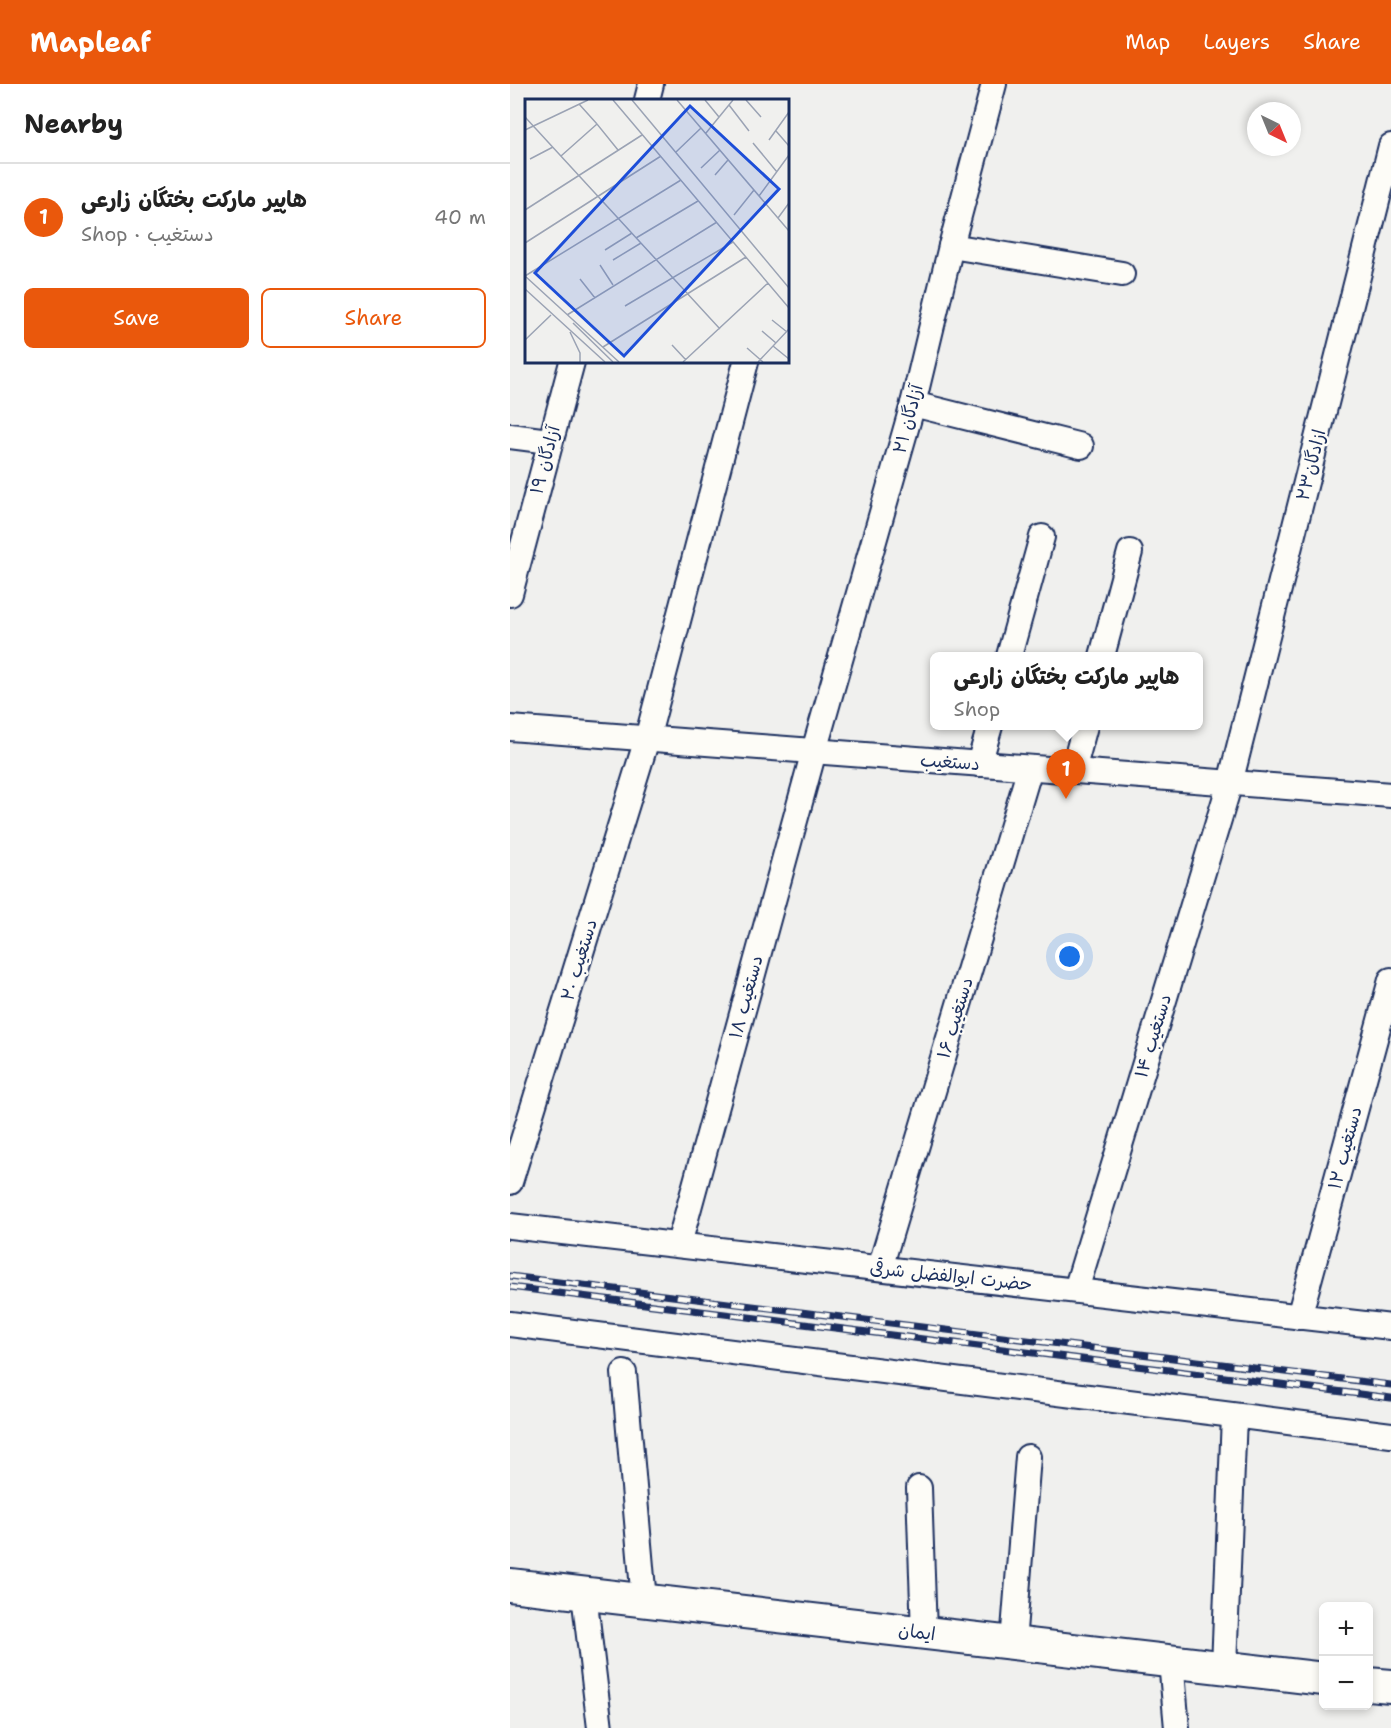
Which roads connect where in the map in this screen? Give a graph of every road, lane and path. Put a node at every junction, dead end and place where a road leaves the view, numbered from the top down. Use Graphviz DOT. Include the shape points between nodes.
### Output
graph roads {
  1 [pos="651,84"];
  2 [pos="994,84"];
  3 [pos="646,99"];
  4 [pos="1391,146"];
  5 [pos="951,246"];
  6 [pos="1122,274"];
  7 [pos="572,363"];
  8 [pos="746,363"];
  9 [pos="913,404"];
  10 [pos="510,436"];
  11 [pos="549,441"];
  12 [pos="1081,446"];
  13 [pos="1042,537"];
  14 [pos="1130,552"];
  15 [pos="510,594"];
  16 [pos="1010,652"];
  17 [pos="1103,652"];
  18 [pos="510,728"];
  19 [pos="989,730"];
  20 [pos="1083,730"];
  21 [pos="647,739"];
  22 [pos="814,751"];
  23 [pos="979,764"];
  24 [pos="1030,768"];
  25 [pos="1073,771"];
  26 [pos="1230,783"];
  27 [pos="1391,795"];
  28 [pos="1391,980"];
  29 [pos="510,1182"];
  30 [pos="510,1226"];
  31 [pos="679,1244"];
  32 [pos="880,1268"];
  33 [pos="1076,1290"];
  34 [pos="1299,1317"];
  35 [pos="510,1324"];
  36 [pos="1391,1327"];
  37 [pos="624,1373"];
  38 [pos="1234,1416"];
  39 [pos="1391,1435"];
  40 [pos="1028,1457"];
  41 [pos="919,1488"];
  42 [pos="510,1585"];
  43 [pos="584,1594"];
  44 [pos="644,1600"];
  45 [pos="924,1633"];
  46 [pos="1013,1643"];
  47 [pos="1172,1661"];
  48 [pos="1224,1667"];
  49 [pos="1319,1679"];
  50 [pos="1373,1684"];
  51 [pos="1391,1686"];
  52 [pos="600,1728"];
  53 [pos="1177,1728"];
  1 -- 3 [label="street"];
  2 -- 5 [label="street, ۲۱ آزادگان"];
  4 -- 26 [label="street, ۲۳ازادگان"];
  5 -- 6 [label="street"];
  5 -- 9 [label="street, ۲۱ آزادگان"];
  7 -- 11 [label="street, ۱۹ آزادگان"];
  8 -- 21 [label="street, دستغیب ۲۰"];
  9 -- 12 [label="street"];
  9 -- 22 [label="street, ۲۱ آزادگان"];
  10 -- 11 [label="street"];
  11 -- 15 [label="street, ۱۹ آزادگان"];
  13 -- 16 [label="street"];
  14 -- 17 [label="street"];
  18 -- 21 [label="street, دستغیب"];
  19 -- 23 [label="street"];
  20 -- 25 [label="street"];
  21 -- 22 [label="street, دستغیب"];
  21 -- 29 [label="street, دستغیب ۲۰"];
  22 -- 23 [label="street, دستغیب"];
  22 -- 31 [label="street, دستغیب ۱۸"];
  23 -- 24 [label="street, دستغیب"];
  24 -- 25 [label="street, دستغیب"];
  24 -- 32 [label="street, دستغیب ۱۶"];
  25 -- 26 [label="street, دستغیب"];
  26 -- 27 [label="street, دستغیب"];
  26 -- 33 [label="street, دستغیب ۱۴"];
  28 -- 34 [label="street, دستغیب ۱۲"];
  30 -- 31 [label="street, حضرت ابوالفضل شرقی"];
  31 -- 32 [label="street, حضرت ابوالفضل شرقی"];
  32 -- 33 [label="street, حضرت ابوالفضل شرقی"];
  33 -- 34 [label="street, حضرت ابوالفضل شرقی"];
  34 -- 36 [label="street, حضرت ابوالفضل شرقی"];
  35 -- 38 [label="street"];
  37 -- 44 [label="street"];
  38 -- 39 [label="street"];
  38 -- 48 [label="street"];
  40 -- 46 [label="street"];
  41 -- 45 [label="street"];
  42 -- 43 [label="street, ایمان"];
  43 -- 44 [label="street, ایمان"];
  43 -- 52 [label="street"];
  44 -- 45 [label="street, ایمان"];
  45 -- 46 [label="street, ایمان"];
  46 -- 47 [label="street, ایمان"];
  47 -- 48 [label="street, ایمان"];
  47 -- 53 [label="street"];
  48 -- 49 [label="street, ایمان"];
  50 -- 51 [label="street"];
}
